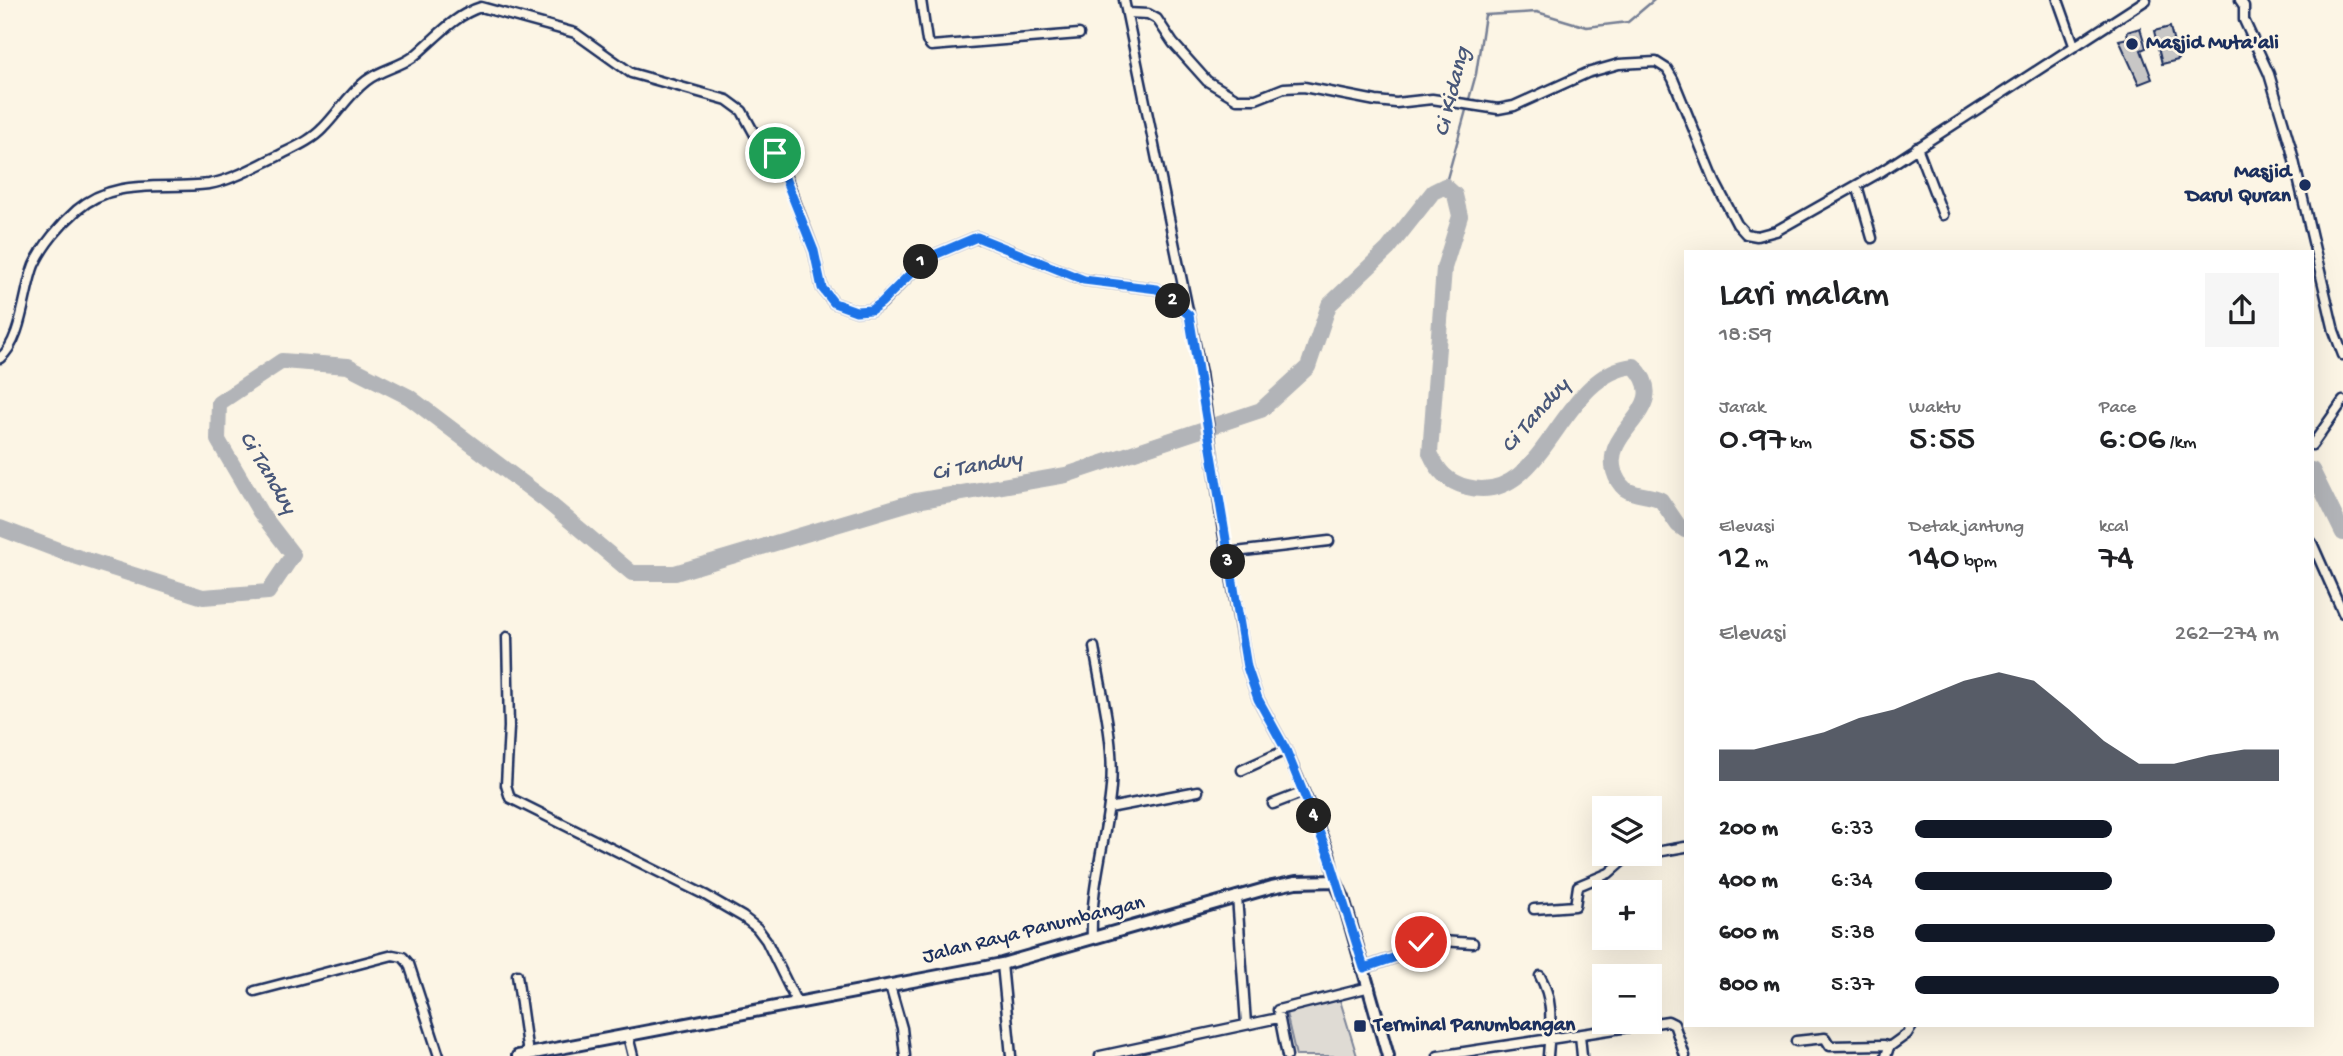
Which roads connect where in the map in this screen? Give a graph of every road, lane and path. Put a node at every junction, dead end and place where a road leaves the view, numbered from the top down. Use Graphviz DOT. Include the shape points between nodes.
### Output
graph roads {
  1 [pos="921,0"];
  2 [pos="1124,0"];
  3 [pos="2058,0"];
  4 [pos="2146,0"];
  5 [pos="2241,0"];
  6 [pos="1127,12"];
  7 [pos="1079,34"];
  8 [pos="2074,45"];
  9 [pos="1917,147"];
  10 [pos="1857,185"];
  11 [pos="1943,215"];
  12 [pos="1872,238"];
  13 [pos="1189,315"];
  14 [pos="2339,333"];
  15 [pos="2343,355"];
  16 [pos="0,358"];
  17 [pos="2343,401"];
  18 [pos="2314,442"];
  19 [pos="1329,541"];
  20 [pos="2314,548"];
  21 [pos="1227,553"];
  22 [pos="2343,613"];
  23 [pos="507,636"];
  24 [pos="1094,647"];
  25 [pos="1286,750"];
  26 [pos="1242,770"];
  27 [pos="1198,791"];
  28 [pos="1304,792"];
  29 [pos="1273,804"];
  30 [pos="1109,808"];
  31 [pos="1684,848"];
  32 [pos="1662,852"];
  33 [pos="1617,866"];
  34 [pos="1335,881"];
  35 [pos="1237,897"];
  36 [pos="1534,909"];
  37 [pos="1092,938"];
  38 [pos="1473,943"];
  39 [pos="1002,964"];
  40 [pos="1364,968"];
  41 [pos="517,975"];
  42 [pos="1540,976"];
  43 [pos="890,986"];
  44 [pos="1370,987"];
  45 [pos="255,990"];
  46 [pos="797,1003"];
  47 [pos="1278,1018"];
  48 [pos="1246,1024"];
  49 [pos="1911,1027"];
  50 [pos="1580,1035"];
  51 [pos="628,1036"];
  52 [pos="1549,1038"];
  53 [pos="1796,1041"];
  54 [pos="1888,1051"];
  55 [pos="522,1055"];
  56 [pos="439,1056"];
  57 [pos="633,1056"];
  58 [pos="905,1056"];
  59 [pos="1011,1056"];
  60 [pos="1100,1056"];
  61 [pos="1287,1056"];
  62 [pos="1388,1056"];
  63 [pos="1438,1056"];
  64 [pos="1548,1056"];
  65 [pos="1582,1056"];
  66 [pos="1685,1056"];
  1 -- 7 [label="street" via="926,40 931,46"];
  2 -- 6 [label="street"];
  3 -- 8 [label="street"];
  4 -- 8 [label="street"];
  5 -- 14 [label="street" via="2244,20 2285,127"];
  6 -- 10 [label="street" via="1157,19 1207,81 1237,99 1256,99 1297,86 1396,103 1426,99 1487,109 1514,106 1608,67 1656,62 1673,79 1741,232 1758,236 1776,231"];
  6 -- 13 [label="street"];
  8 -- 9 [label="street"];
  9 -- 10 [label="street"];
  9 -- 11 [label="street"];
  10 -- 12 [label="street"];
  13 -- 16 [label="street" via="1157,289 1084,280 977,237 925,259 871,310 856,311 834,303 822,288 814,251 779,159 759,142 733,103 631,73 575,33 481,7 432,37 410,59 366,81 322,130 301,144 227,180 125,187 86,203 55,233 35,264 15,335"];
  13 -- 21 [label="street"];
  14 -- 15 [label="street"];
  17 -- 18 [label="street"];
  19 -- 21 [label="street"];
  20 -- 22 [label="street"];
  21 -- 25 [label="street" via="1251,682"];
  23 -- 46 [label="street" via="506,785 510,798 743,917 766,940"];
  24 -- 30 [label="street" via="1110,746"];
  25 -- 26 [label="street"];
  25 -- 28 [label="street"];
  27 -- 30 [label="street"];
  28 -- 29 [label="street"];
  28 -- 34 [label="street"];
  30 -- 37 [label="street"];
  31 -- 32 [label="street"];
  33 -- 36 [label="street" via="1578,886 1574,906"];
  34 -- 35 [label="main road, Jalan Raya Panumbangan" via="1296,882"];
  34 -- 40 [label="main road"];
  35 -- 37 [label="main road, Jalan Raya Panumbangan"];
  35 -- 48 [label="street"];
  37 -- 39 [label="main road, Jalan Raya Panumbangan"];
  38 -- 40 [label="street" via="1425,940 1402,955"];
  39 -- 43 [label="main road, Jalan Raya Panumbangan"];
  39 -- 59 [label="street"];
  40 -- 44 [label="main road"];
  41 -- 55 [label="street"];
  42 -- 52 [label="street" via="1552,1007"];
  43 -- 46 [label="main road, Jalan Raya Panumbangan"];
  43 -- 58 [label="street"];
  44 -- 47 [label="street" via="1281,1008"];
  44 -- 62 [label="main road"];
  45 -- 56 [label="street" via="393,955 403,957"];
  46 -- 51 [label="main road, Jalan Raya Panumbangan"];
  47 -- 48 [label="street"];
  47 -- 61 [label="street"];
  48 -- 60 [label="street"];
  49 -- 54 [label="street"];
  50 -- 52 [label="street"];
  50 -- 65 [label="street"];
  50 -- 66 [label="street" via="1668,1021 1674,1024"];
  51 -- 55 [label="main road, Jalan Raya Panumbangan"];
  51 -- 57 [label="street"];
  52 -- 63 [label="street"];
  52 -- 64 [label="street"];
  53 -- 54 [label="street" via="1825,1038 1829,1045 1854,1043"];
}
